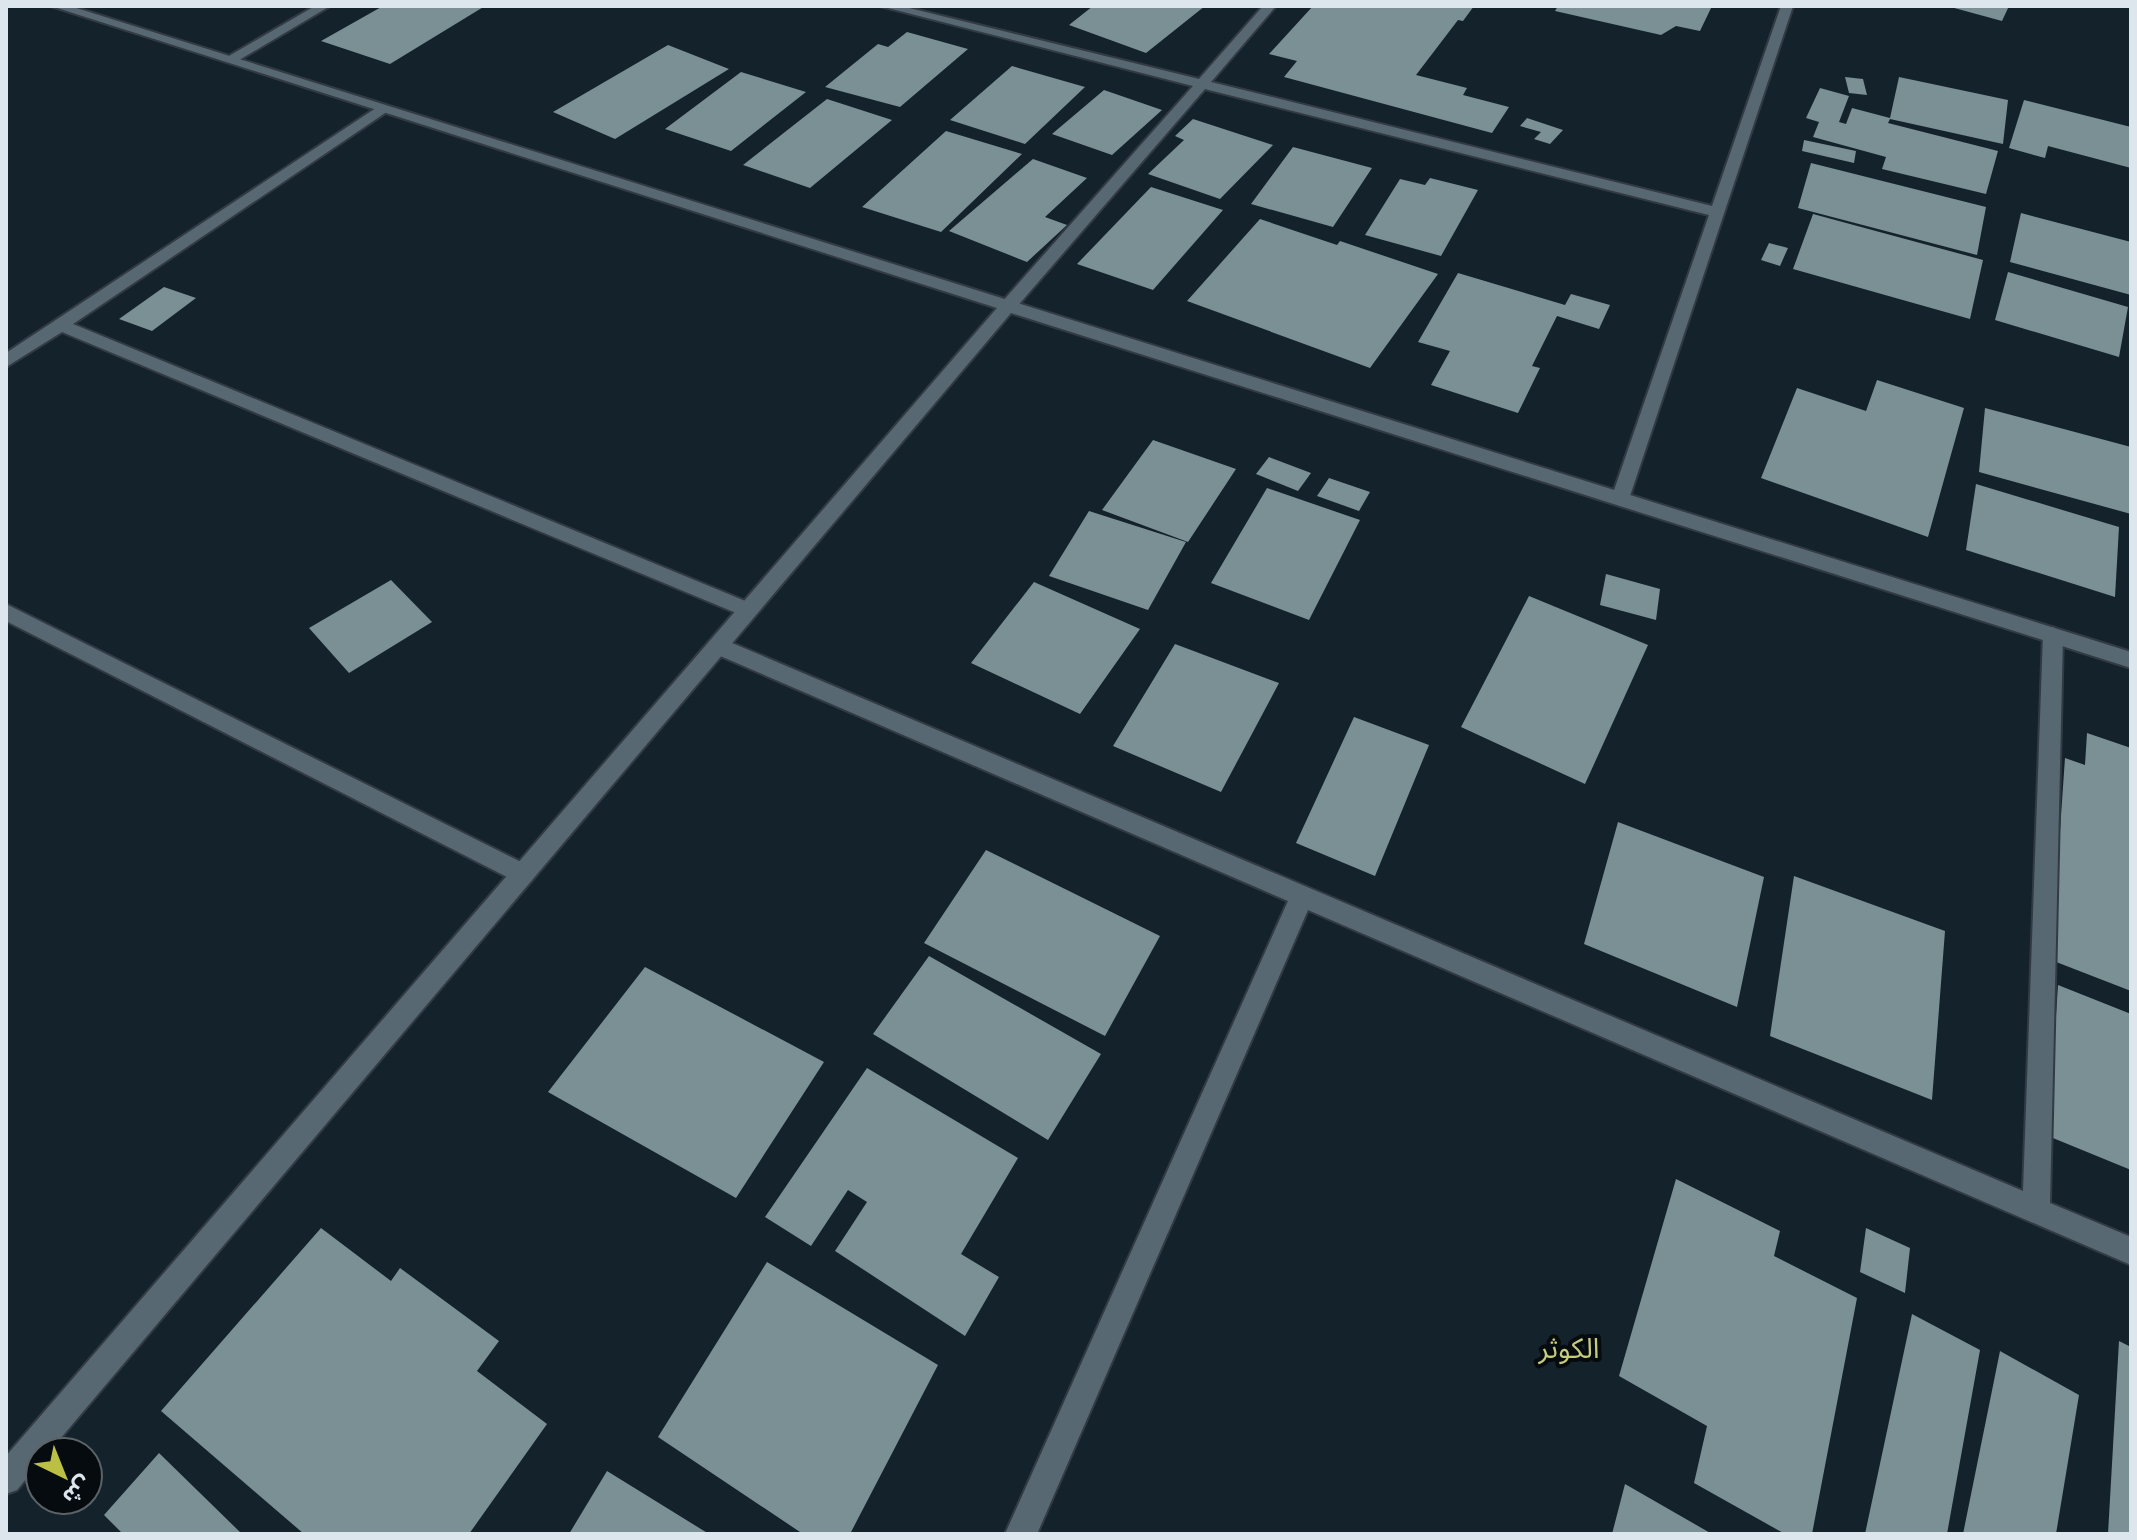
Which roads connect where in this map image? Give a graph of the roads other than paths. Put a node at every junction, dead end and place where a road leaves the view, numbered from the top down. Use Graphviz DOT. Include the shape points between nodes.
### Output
graph roads {
  1 [pos="57,6"];
  2 [pos="324,6"];
  3 [pos="886,6"];
  4 [pos="1270,6"];
  5 [pos="1787,6"];
  6 [pos="229,60"];
  7 [pos="1202,84"];
  8 [pos="384,109"];
  9 [pos="1717,212"];
  10 [pos="1008,306"];
  11 [pos="61,325"];
  12 [pos="9,356"];
  13 [pos="1620,499"];
  14 [pos="748,610"];
  15 [pos="6,612"];
  16 [pos="2053,635"];
  17 [pos="718,646"];
  18 [pos="2131,660"];
  19 [pos="523,874"];
  20 [pos="1302,896"];
  21 [pos="2036,1210"];
  22 [pos="2131,1251"];
  23 [pos="6,1479"];
  24 [pos="1021,1534"];
  1 -- 6 [label="street"];
  2 -- 6 [label="street"];
  3 -- 7 [label="street"];
  4 -- 7 [label="street"];
  5 -- 9 [label="street"];
  6 -- 8 [label="street"];
  7 -- 9 [label="street"];
  7 -- 10 [label="street"];
  8 -- 10 [label="street"];
  8 -- 11 [label="street"];
  9 -- 13 [label="street"];
  10 -- 13 [label="street"];
  10 -- 14 [label="street"];
  11 -- 12 [label="street"];
  11 -- 14 [label="street"];
  13 -- 16 [label="street"];
  14 -- 17 [label="street"];
  15 -- 19 [label="street"];
  16 -- 18 [label="street"];
  16 -- 21 [label="street"];
  17 -- 19 [label="street"];
  17 -- 20 [label="street"];
  19 -- 23 [label="street"];
  20 -- 21 [label="street"];
  20 -- 24 [label="street"];
  21 -- 22 [label="street"];
}
